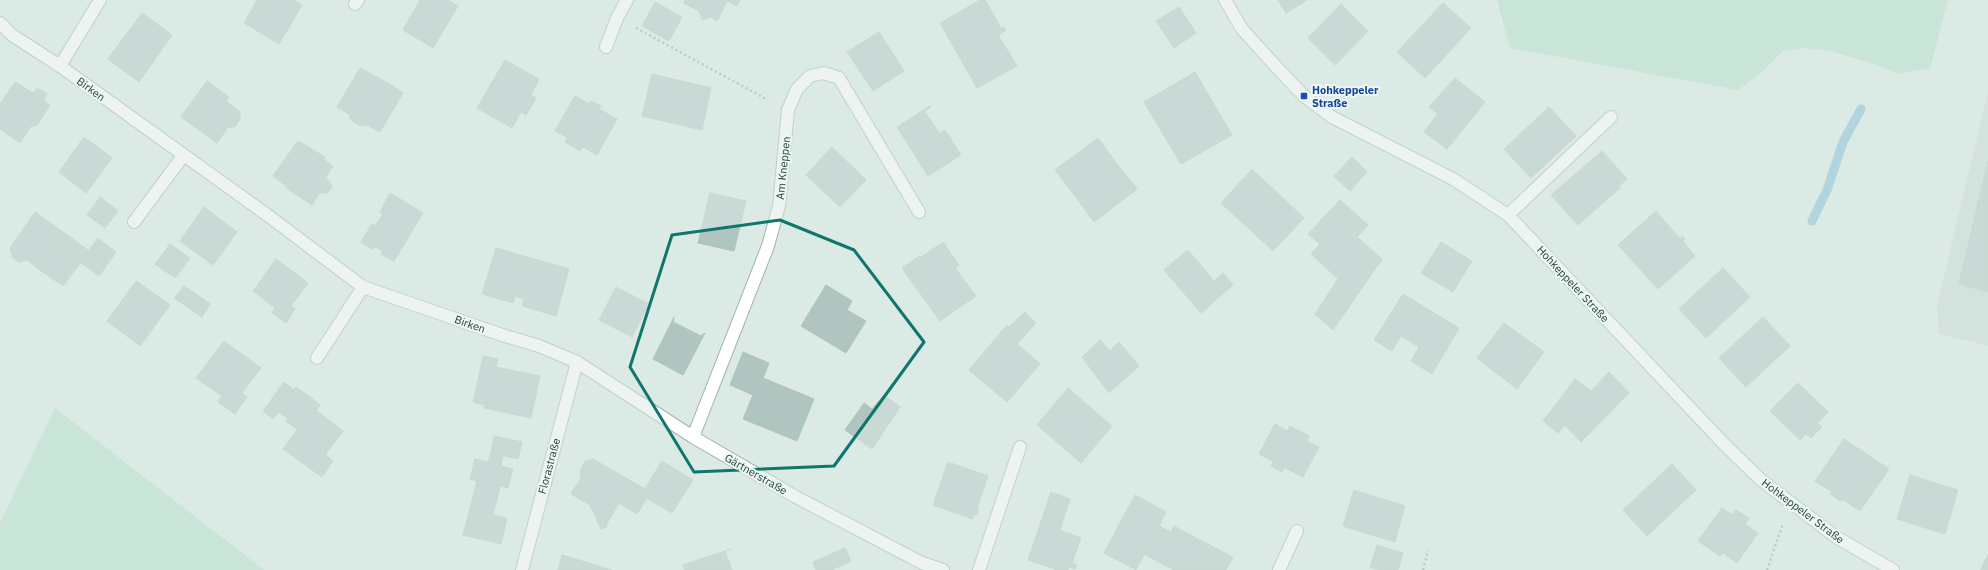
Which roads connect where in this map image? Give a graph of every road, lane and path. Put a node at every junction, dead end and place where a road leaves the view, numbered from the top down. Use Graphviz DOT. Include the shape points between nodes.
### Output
graph roads {
  1 [pos="100,0"];
  2 [pos="627,0"];
  3 [pos="1225,0"];
  4 [pos="617,18"];
  5 [pos="0,23"];
  6 [pos="606,47"];
  7 [pos="60,66"];
  8 [pos="788,110"];
  9 [pos="1611,117"];
  10 [pos="183,156"];
  11 [pos="919,212"];
  12 [pos="1508,215"];
  13 [pos="134,222"];
  14 [pos="363,287"];
  15 [pos="317,358"];
  16 [pos="577,362"];
  17 [pos="693,436"];
  18 [pos="1020,447"];
  19 [pos="1781,527"];
  20 [pos="1297,532"];
  21 [pos="1428,550"];
  22 [pos="920,566"];
  23 [pos="522,570"];
  24 [pos="943,570"];
  25 [pos="979,570"];
  26 [pos="1279,570"];
  27 [pos="1423,570"];
  28 [pos="1767,570"];
  29 [pos="1893,570"];
  1 -- 7 [label="street"];
  2 -- 4 [label="street"];
  3 -- 12 [label="street, Hohkeppeler Straße" via="1242,29 1304,96 1332,117 1453,179"];
  4 -- 6 [label="street"];
  4 -- 8 [label="path"];
  5 -- 7 [label="street, Birken" via="12,35"];
  7 -- 10 [label="street, Birken"];
  8 -- 11 [label="street, Am Kneppen" via="797,89 810,76 824,73 839,78"];
  8 -- 17 [label="street, Am Kneppen" via="779,206 768,246"];
  9 -- 12 [label="street"];
  10 -- 13 [label="street"];
  10 -- 14 [label="street, Birken"];
  12 -- 29 [label="street, Hohkeppeler Straße" via="1761,480 1836,538"];
  14 -- 15 [label="street"];
  14 -- 16 [label="street, Birken" via="539,346"];
  16 -- 17 [label="street, Gärtnerstraße"];
  16 -- 23 [label="street, Florastraße"];
  17 -- 22 [label="street, Gärtnerstraße"];
  18 -- 25 [label="street"];
  19 -- 28 [label="path"];
  20 -- 26 [label="street"];
  21 -- 27 [label="path"];
  22 -- 24 [label="street, Gärtnerstraße"];
}
